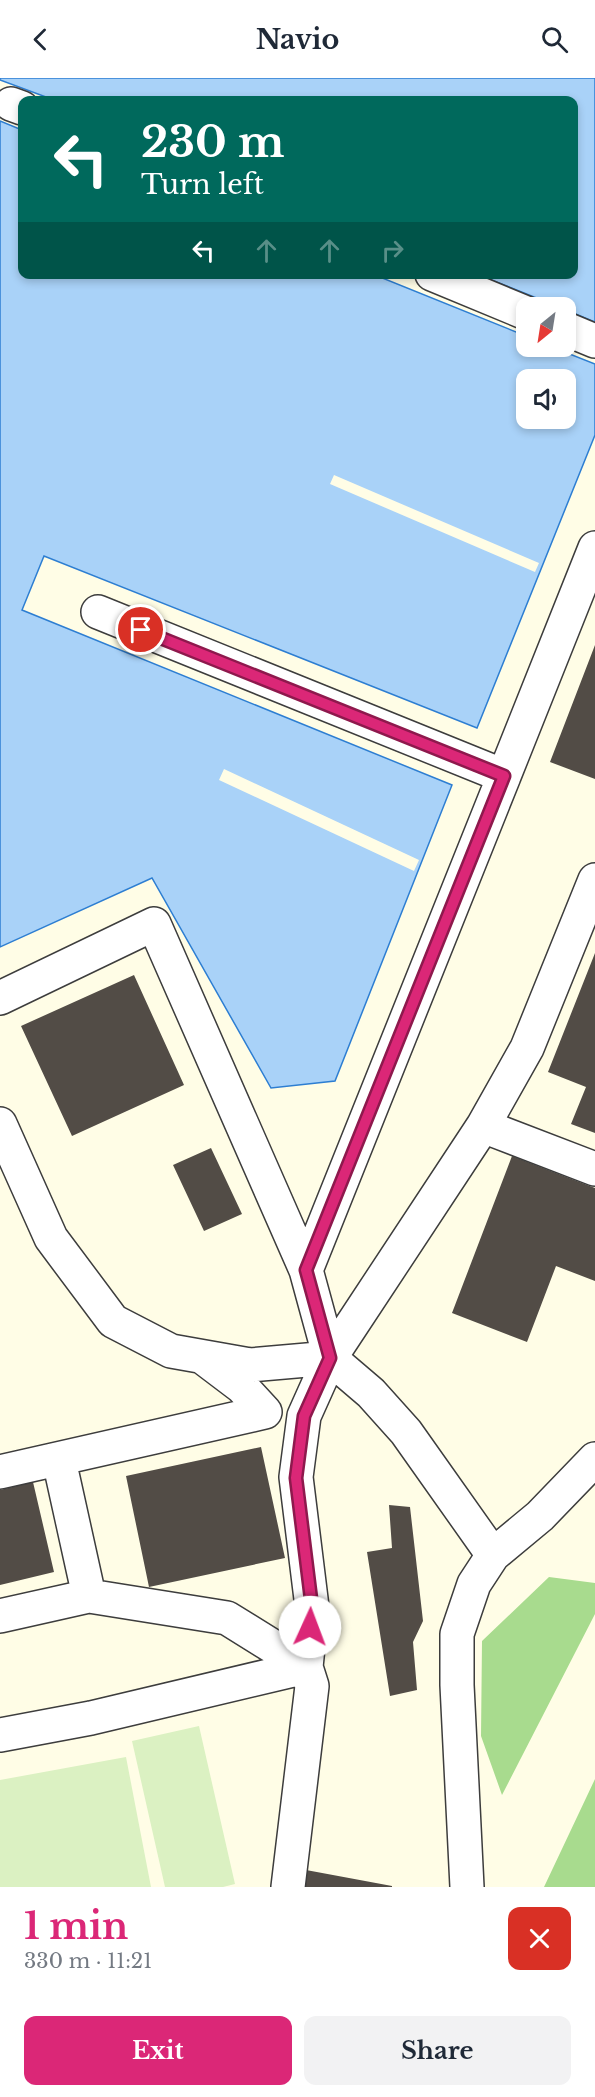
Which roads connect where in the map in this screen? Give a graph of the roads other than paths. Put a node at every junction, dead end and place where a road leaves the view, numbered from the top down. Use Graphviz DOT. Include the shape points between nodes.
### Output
graph roads {
  1 [pos="444,279"];
  2 [pos="516,309"];
  3 [pos="576,333"];
  4 [pos="595,341"];
  5 [pos="595,548"];
  6 [pos="98,612"];
  7 [pos="504,776"];
  8 [pos="595,880"];
  9 [pos="0,998"];
  10 [pos="0,1124"];
  11 [pos="483,1125"];
  12 [pos="595,1169"];
  13 [pos="306,1270"];
  14 [pos="201,1356"];
  15 [pos="330,1358"];
  16 [pos="265,1412"];
  17 [pos="299,1455"];
  18 [pos="595,1459"];
  19 [pos="59,1460"];
  20 [pos="0,1472"];
  21 [pos="494,1555"];
  22 [pos="89,1596"];
  23 [pos="0,1616"];
  24 [pos="306,1667"];
  25 [pos="0,1735"];
  26 [pos="288,1887"];
  27 [pos="467,1887"];
  1 -- 2 [label="street"];
  3 -- 4 [label="street"];
  5 -- 7 [label="street"];
  6 -- 7 [label="street"];
  7 -- 13 [label="street"];
  8 -- 11 [label="street" via="527,1048"];
  9 -- 13 [label="street" via="154,924"];
  10 -- 14 [label="street" via="51,1238 113,1321 171,1351"];
  11 -- 12 [label="street"];
  11 -- 15 [label="street"];
  13 -- 15 [label="street"];
  14 -- 15 [label="street" via="250,1365"];
  14 -- 16 [label="street" via="242,1387"];
  15 -- 17 [label="street" via="304,1416"];
  15 -- 21 [label="street" via="371,1393 406,1432"];
  16 -- 17 [label="street"];
  16 -- 19 [label="street"];
  17 -- 24 [label="street" via="296,1478 312,1607"];
  18 -- 21 [label="street" via="540,1516"];
  19 -- 20 [label="street"];
  19 -- 22 [label="street"];
  21 -- 27 [label="street" via="474,1584 457,1634"];
  22 -- 23 [label="street"];
  22 -- 24 [label="street" via="227,1618"];
  24 -- 25 [label="street" via="91,1718"];
  24 -- 26 [label="street" via="312,1686"];
}
